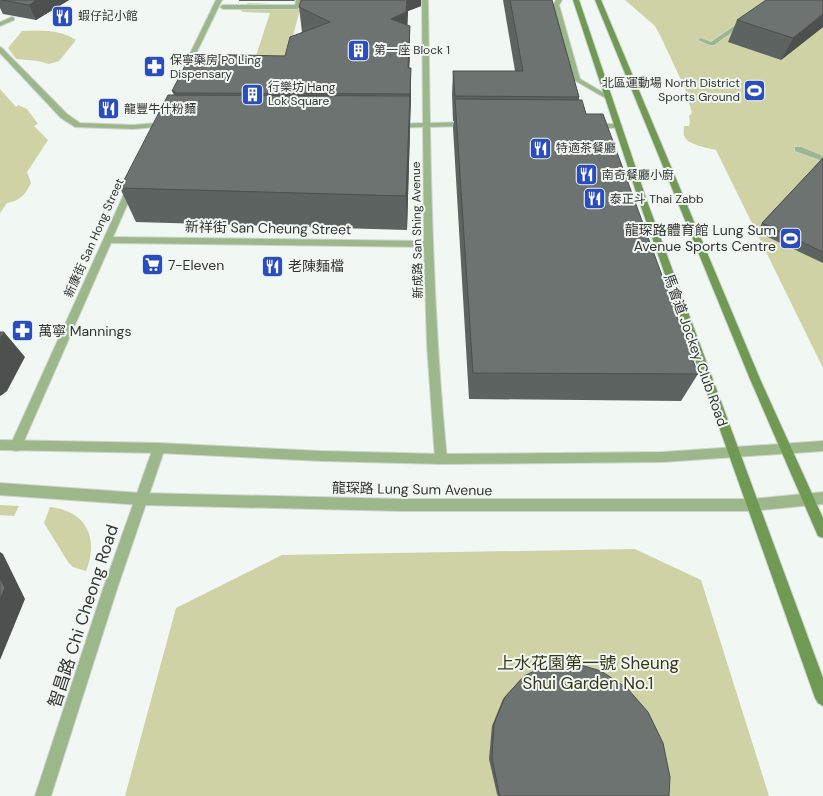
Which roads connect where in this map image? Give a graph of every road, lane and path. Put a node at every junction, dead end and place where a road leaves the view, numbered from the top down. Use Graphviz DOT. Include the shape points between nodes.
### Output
graph roads {
  1 [pos="219,0"];
  2 [pos="299,0"];
  3 [pos="425,0"];
  4 [pos="559,0"];
  5 [pos="576,0"];
  6 [pos="598,0"];
  7 [pos="223,7"];
  8 [pos="12,18"];
  9 [pos="750,18"];
  10 [pos="0,24"];
  11 [pos="701,40"];
  12 [pos="0,49"];
  13 [pos="185,71"];
  14 [pos="609,98"];
  15 [pos="160,122"];
  16 [pos="174,124"];
  17 [pos="428,124"];
  18 [pos="473,124"];
  19 [pos="383,126"];
  20 [pos="586,126"];
  21 [pos="618,126"];
  22 [pos="153,136"];
  23 [pos="798,149"];
  24 [pos="823,159"];
  25 [pos="135,176"];
  26 [pos="107,240"];
  27 [pos="428,244"];
  28 [pos="0,445"];
  29 [pos="16,446"];
  30 [pos="823,446"];
  31 [pos="158,448"];
  32 [pos="786,448"];
  33 [pos="733,452"];
  34 [pos="441,459"];
  35 [pos="0,489"];
  36 [pos="823,498"];
  37 [pos="142,499"];
  38 [pos="809,500"];
  39 [pos="752,505"];
  40 [pos="823,532"];
  41 [pos="823,698"];
  42 [pos="43,796"];
  1 -- 13 [label="street"];
  2 -- 7 [label="street" via="297,7"];
  3 -- 17 [label="street, 新成路 San Shing Avenue"];
  4 -- 14 [label="street" via="556,4 577,80"];
  5 -- 14 [label="main road, 馬會道 Jockey Club Road"];
  6 -- 32 [label="main road"];
  8 -- 10 [label="street"];
  9 -- 11 [label="street" via="712,44"];
  12 -- 15 [label="street" via="64,116 74,123 134,127"];
  14 -- 21 [label="main road, 馬會道 Jockey Club Road"];
  15 -- 16 [label="street"];
  15 -- 22 [label="street"];
  17 -- 18 [label="street"];
  17 -- 19 [label="street"];
  17 -- 27 [label="street, 新成路 San Shing Avenue"];
  20 -- 21 [label="street"];
  21 -- 33 [label="main road, 馬會道 Jockey Club Road"];
  23 -- 24 [label="street"];
  25 -- 26 [label="street, 新康街 San Hong Street"];
  26 -- 27 [label="street, 新祥街 San Cheung Street"];
  26 -- 29 [label="street, 新康街 San Hong Street"];
  27 -- 34 [label="street, 新成路 San Shing Avenue" via="433,380"];
  28 -- 29 [label="street"];
  29 -- 31 [label="street"];
  30 -- 32 [label="street"];
  31 -- 34 [label="street"];
  31 -- 37 [label="street, 智昌路 Chi Cheong Road"];
  32 -- 33 [label="street"];
  32 -- 38 [label="main road"];
  33 -- 34 [label="street" via="663,457"];
  33 -- 39 [label="main road, 馬會道 Jockey Club Road"];
  35 -- 37 [label="street, 龍琛路 Lung Sum Avenue"];
  36 -- 38 [label="street, 龍琛路 Lung Sum Avenue"];
  37 -- 39 [label="street, 龍琛路 Lung Sum Avenue" via="409,505"];
  37 -- 42 [label="street, 智昌路 Chi Cheong Road"];
  38 -- 39 [label="street, 龍琛路 Lung Sum Avenue"];
  38 -- 40 [label="main road"];
  39 -- 41 [label="main road, 馬會道 Jockey Club Road"];
}
